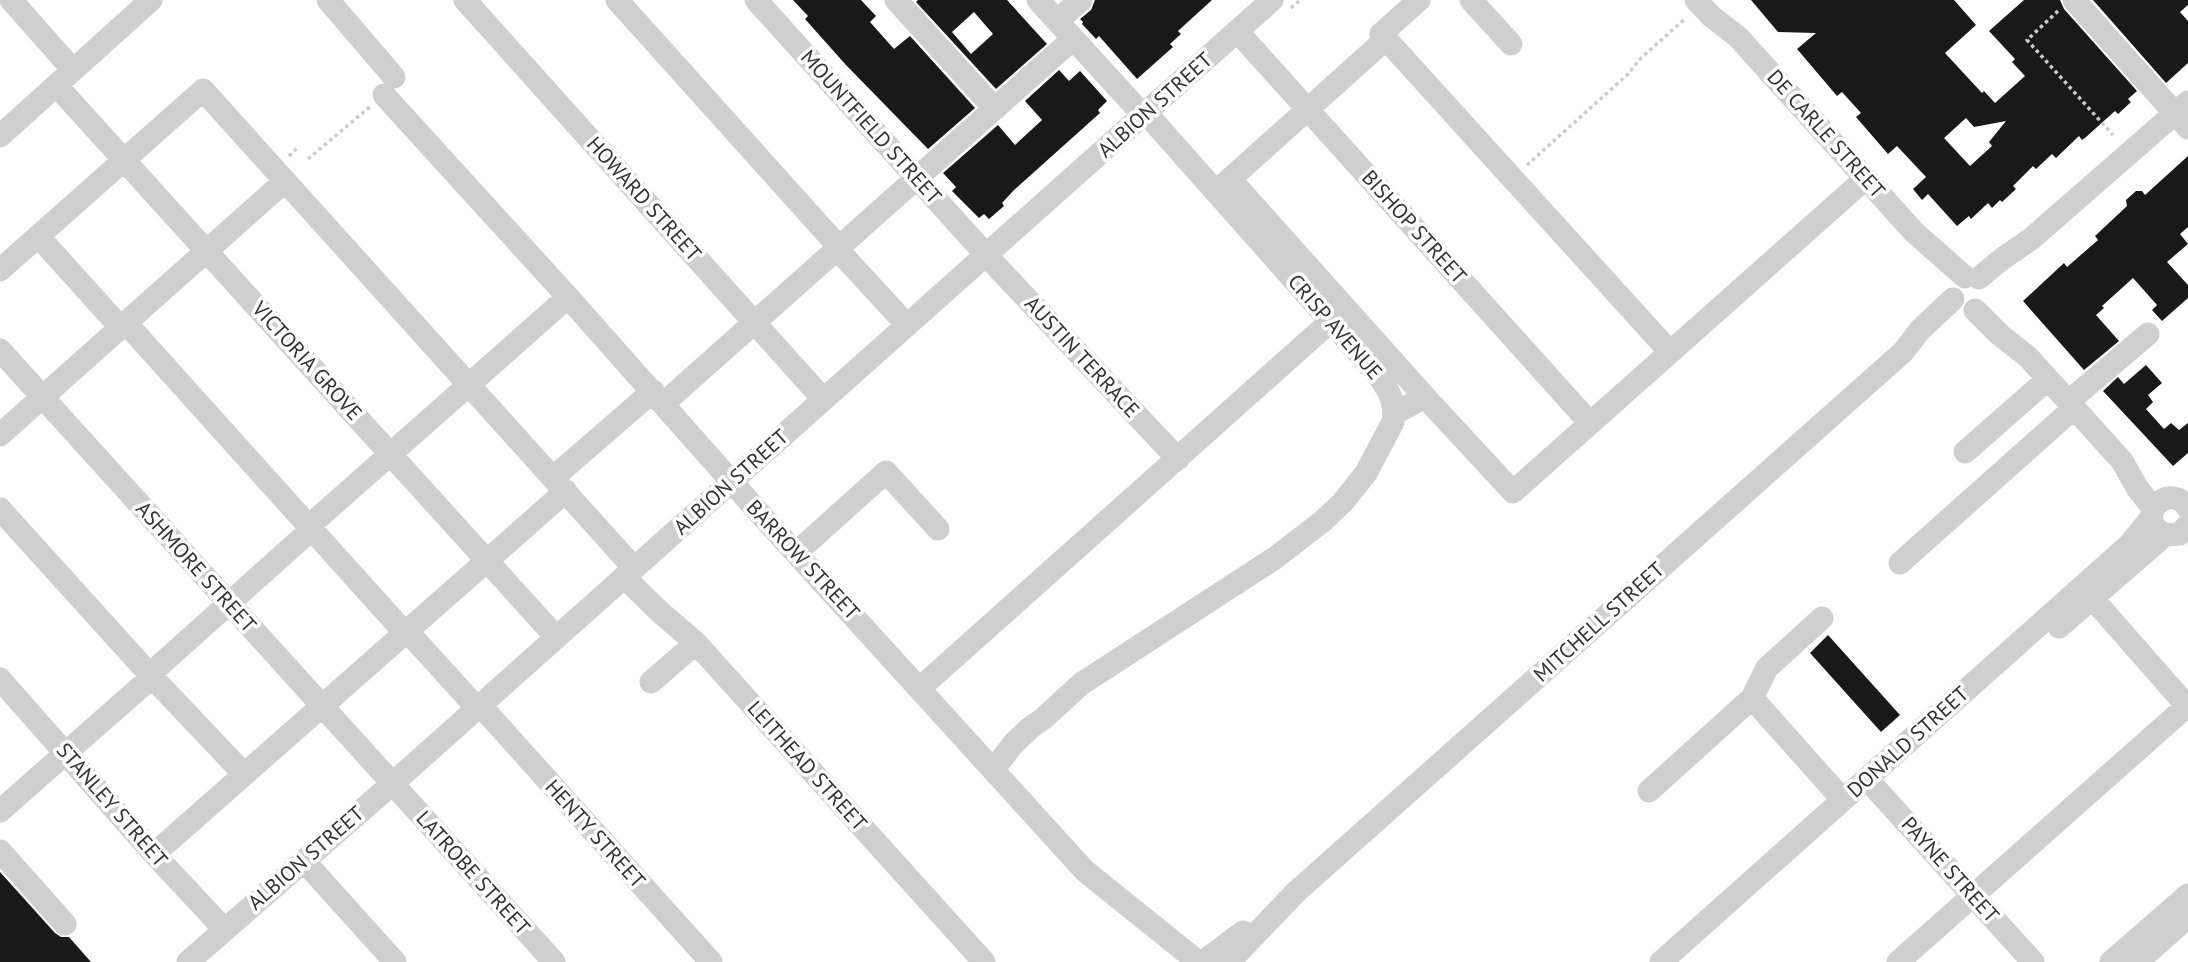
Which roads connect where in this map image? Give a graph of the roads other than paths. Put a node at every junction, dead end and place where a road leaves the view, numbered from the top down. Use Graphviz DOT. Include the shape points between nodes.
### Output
graph roads {
  1 [pos="11,0"];
  2 [pos="151,0"];
  3 [pos="328,0"];
  4 [pos="465,0"];
  5 [pos="617,0"];
  6 [pos="756,0"];
  7 [pos="896,0"];
  8 [pos="1038,0"];
  9 [pos="1081,0"];
  10 [pos="1272,0"];
  11 [pos="1419,0"];
  12 [pos="1471,0"];
  13 [pos="2071,1"];
  14 [pos="1704,2"];
  15 [pos="1057,21"];
  16 [pos="1237,31"];
  17 [pos="1073,39"];
  18 [pos="1386,40"];
  19 [pos="1511,44"];
  20 [pos="65,78"];
  21 [pos="995,109"];
  22 [pos="1307,110"];
  23 [pos="1144,114"];
  24 [pos="2184,114"];
  25 [pos="0,135"];
  26 [pos="123,159"];
  27 [pos="917,178"];
  28 [pos="1866,179"];
  29 [pos="285,181"];
  30 [pos="1223,185"];
  31 [pos="38,236"];
  32 [pos="838,248"];
  33 [pos="206,251"];
  34 [pos="987,254"];
  35 [pos="0,270"];
  36 [pos="1309,280"];
  37 [pos="1970,294"];
  38 [pos="568,297"];
  39 [pos="1331,321"];
  40 [pos="754,322"];
  41 [pos="123,325"];
  42 [pos="907,325"];
  43 [pos="2148,334"];
  44 [pos="0,350"];
  45 [pos="1670,352"];
  46 [pos="2048,379"];
  47 [pos="468,383"];
  48 [pos="41,397"];
  49 [pos="658,397"];
  50 [pos="1425,397"];
  51 [pos="823,399"];
  52 [pos="2071,405"];
  53 [pos="1395,413"];
  54 [pos="1590,423"];
  55 [pos="0,435"];
  56 [pos="1965,452"];
  57 [pos="391,453"];
  58 [pos="1178,459"];
  59 [pos="560,484"];
  60 [pos="738,488"];
  61 [pos="0,509"];
  62 [pos="2174,516"];
  63 [pos="310,528"];
  64 [pos="938,529"];
  65 [pos="797,552"];
  66 [pos="487,560"];
  67 [pos="1900,563"];
  68 [pos="629,573"];
  69 [pos="2092,598"];
  70 [pos="229,604"];
  71 [pos="1822,618"];
  72 [pos="406,632"];
  73 [pos="556,637"];
  74 [pos="696,643"];
  75 [pos="151,676"];
  76 [pos="0,679"];
  77 [pos="651,682"];
  78 [pos="920,688"];
  79 [pos="1752,698"];
  80 [pos="321,706"];
  81 [pos="479,707"];
  82 [pos="66,752"];
  83 [pos="244,774"];
  84 [pos="998,776"];
  85 [pos="392,783"];
  86 [pos="1871,784"];
  87 [pos="1649,791"];
  88 [pos="1843,800"];
  89 [pos="0,811"];
  90 [pos="0,851"];
  91 [pos="154,854"];
  92 [pos="304,861"];
  93 [pos="1296,892"];
  94 [pos="2188,895"];
  95 [pos="1973,896"];
  96 [pos="2188,917"];
  97 [pos="1146,922"];
  98 [pos="65,924"];
  99 [pos="224,929"];
  100 [pos="188,962"];
  101 [pos="395,962"];
  102 [pos="554,962"];
  103 [pos="711,962"];
  104 [pos="984,962"];
  105 [pos="1171,962"];
  106 [pos="1195,962"];
  107 [pos="1203,962"];
  108 [pos="1229,962"];
  109 [pos="1661,962"];
  110 [pos="1684,962"];
  111 [pos="1898,962"];
  112 [pos="2033,962"];
  113 [pos="2111,962"];
  114 [pos="2137,962"];
  1 -- 20 [label="street, VICTORIA GROVE"];
  2 -- 20 [label="street"];
  3 -- 38 [label="street, BARROW STREET" via="389,86"];
  4 -- 40 [label="street, HOWARD STREET"];
  5 -- 32 [label="street"];
  6 -- 27 [label="street, MOUNTFIELD STREET"];
  7 -- 21 [label="street"];
  8 -- 15 [label="street, CRISP AVENUE"];
  9 -- 15 [label="street"];
  10 -- 16 [label="street, ALBION STREET"];
  11 -- 18 [label="street" via="1381,34"];
  12 -- 19 [label="street"];
  13 -- 24 [label="street"];
  14 -- 28 [label="street, DE CARLE STREET"];
  15 -- 17 [label="street, CRISP AVENUE"];
  16 -- 22 [label="street, BISHOP STREET"];
  16 -- 23 [label="street, ALBION STREET"];
  17 -- 21 [label="street"];
  17 -- 23 [label="street, CRISP AVENUE"];
  18 -- 22 [label="street"];
  18 -- 45 [label="street"];
  20 -- 25 [label="street"];
  20 -- 26 [label="street, VICTORIA GROVE"];
  21 -- 27 [label="street"];
  22 -- 30 [label="street"];
  22 -- 54 [label="street, BISHOP STREET"];
  23 -- 30 [label="street, CRISP AVENUE"];
  23 -- 34 [label="street, ALBION STREET"];
  24 -- 37 [label="street, MITCHELL STREET" via="2002,259"];
  26 -- 29 [label="street, LEITHEAD STREET" via="203,90"];
  26 -- 31 [label="street"];
  26 -- 33 [label="street, VICTORIA GROVE"];
  27 -- 32 [label="street"];
  27 -- 34 [label="street, MOUNTFIELD STREET"];
  28 -- 37 [label="street, DE CARLE STREET"];
  28 -- 45 [label="street"];
  29 -- 33 [label="street"];
  29 -- 47 [label="street, LEITHEAD STREET"];
  30 -- 36 [label="street, CRISP AVENUE"];
  31 -- 35 [label="street"];
  31 -- 41 [label="street, HENTY STREET"];
  32 -- 40 [label="street"];
  32 -- 42 [label="street"];
  33 -- 41 [label="street"];
  33 -- 57 [label="street, VICTORIA GROVE"];
  34 -- 42 [label="street, ALBION STREET"];
  34 -- 58 [label="street, AUSTIN TERRACE"];
  36 -- 39 [label="street, CRISP AVENUE"];
  36 -- 50 [label="street"];
  37 -- 46 [label="street, DE CARLE STREET" via="2000,335"];
  37 -- 93 [label="street, MITCHELL STREET" via="1920,330 1903,352"];
  38 -- 47 [label="street"];
  38 -- 49 [label="street, BARROW STREET"];
  39 -- 53 [label="street, CRISP AVENUE" via="1385,384"];
  39 -- 58 [label="street"];
  40 -- 49 [label="street"];
  40 -- 51 [label="street, HOWARD STREET"];
  41 -- 48 [label="street"];
  41 -- 63 [label="street, HENTY STREET"];
  42 -- 51 [label="street, ALBION STREET"];
  43 -- 52 [label="street"];
  44 -- 48 [label="street, ASHMORE STREET"];
  45 -- 54 [label="street"];
  46 -- 52 [label="street, DE CARLE STREET"];
  46 -- 56 [label="street"];
  47 -- 57 [label="street"];
  47 -- 59 [label="street, LEITHEAD STREET"];
  48 -- 55 [label="street"];
  48 -- 70 [label="street, ASHMORE STREET"];
  49 -- 59 [label="street"];
  49 -- 60 [label="street, BARROW STREET"];
  50 -- 53 [label="street"];
  50 -- 54 [label="street" via="1513,492"];
  51 -- 60 [label="street, ALBION STREET"];
  52 -- 62 [label="street, DE CARLE STREET" via="2122,461 2150,481"];
  52 -- 67 [label="street"];
  53 -- 84 [label="street" via="1366,473 1324,521 1062,699"];
  57 -- 63 [label="street"];
  57 -- 66 [label="street, VICTORIA GROVE"];
  58 -- 78 [label="street"];
  59 -- 66 [label="street"];
  59 -- 68 [label="street, LEITHEAD STREET"];
  60 -- 65 [label="street, BARROW STREET"];
  60 -- 68 [label="street, ALBION STREET"];
  61 -- 75 [label="street"];
  62 -- 69 [label="street, DONALD STREET"];
  62 -- 86 [label="street, DONALD STREET" via="2130,544"];
  63 -- 70 [label="street"];
  63 -- 72 [label="street, HENTY STREET"];
  64 -- 65 [label="street" via="886,472"];
  65 -- 78 [label="street, BARROW STREET"];
  66 -- 72 [label="street"];
  66 -- 73 [label="street, VICTORIA GROVE"];
  68 -- 73 [label="street, ALBION STREET"];
  68 -- 74 [label="street, LEITHEAD STREET" via="660,612"];
  69 -- 86 [label="street, DONALD STREET"];
  69 -- 95 [label="street" via="2187,706"];
  70 -- 75 [label="street"];
  70 -- 80 [label="street, ASHMORE STREET"];
  71 -- 79 [label="street" via="1767,668"];
  72 -- 80 [label="street"];
  72 -- 81 [label="street, HENTY STREET"];
  73 -- 81 [label="street, ALBION STREET"];
  74 -- 77 [label="street"];
  74 -- 104 [label="street, LEITHEAD STREET"];
  75 -- 82 [label="street"];
  75 -- 83 [label="street"];
  76 -- 82 [label="street, STANLEY STREET"];
  78 -- 84 [label="street, BARROW STREET"];
  79 -- 87 [label="street"];
  79 -- 88 [label="street"];
  80 -- 83 [label="street"];
  80 -- 85 [label="street, ASHMORE STREET"];
  81 -- 85 [label="street, ALBION STREET"];
  81 -- 103 [label="street, HENTY STREET"];
  82 -- 89 [label="street"];
  82 -- 91 [label="street, STANLEY STREET"];
  83 -- 91 [label="street"];
  84 -- 97 [label="street, BARROW STREET" via="1085,871"];
  85 -- 92 [label="street, ALBION STREET"];
  85 -- 102 [label="street, LATROBE STREET"];
  86 -- 88 [label="street, DONALD STREET"];
  86 -- 95 [label="street, PAYNE STREET"];
  86 -- 110 [label="street, DONALD STREET"];
  88 -- 109 [label="street, DONALD STREET"];
  90 -- 98 [label="street"];
  91 -- 99 [label="street, STANLEY STREET"];
  92 -- 99 [label="street, ALBION STREET"];
  92 -- 101 [label="street"];
  93 -- 107 [label="street, MITCHELL STREET"];
  93 -- 108 [label="street, MITCHELL STREET"];
  94 -- 113 [label="street"];
  95 -- 111 [label="street"];
  95 -- 112 [label="street, PAYNE STREET"];
  96 -- 114 [label="street"];
  97 -- 105 [label="street, BARROW STREET"];
  97 -- 106 [label="street, BARROW STREET"];
  99 -- 100 [label="street, ALBION STREET"];
  106 -- 107 [label="street"];
}
